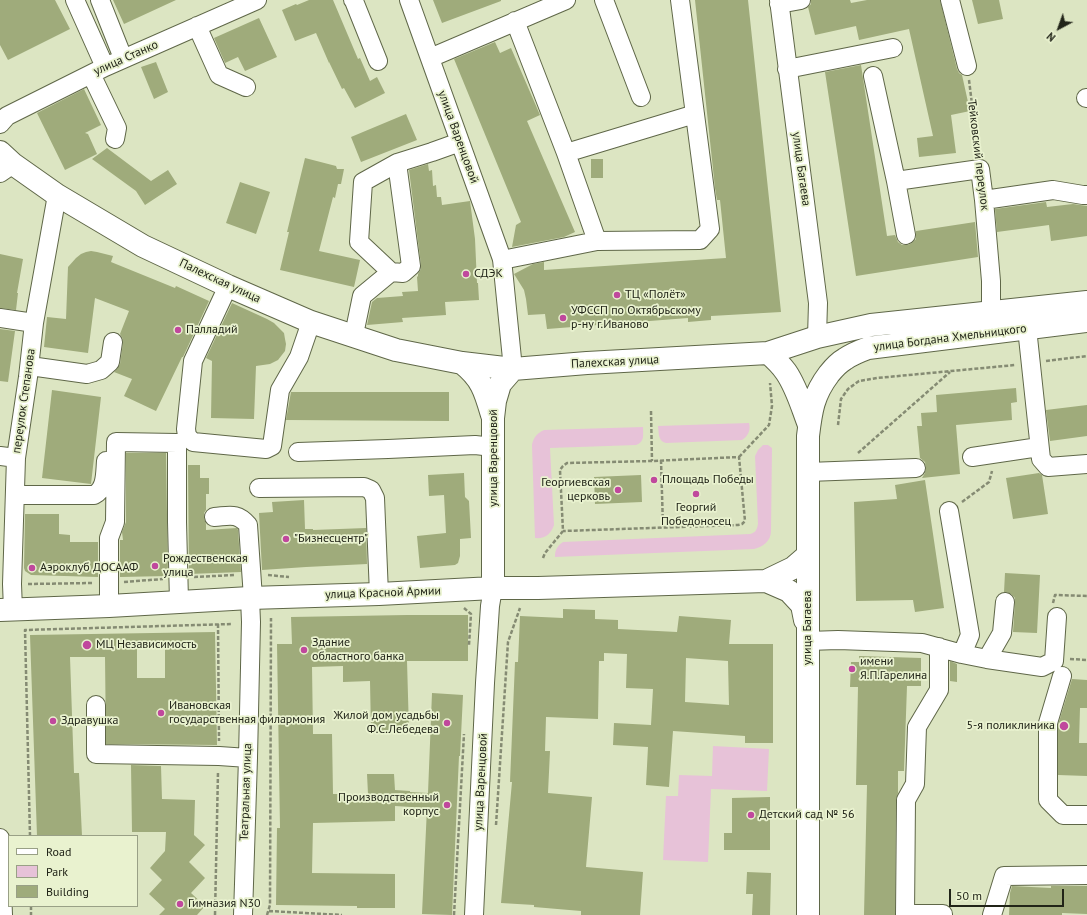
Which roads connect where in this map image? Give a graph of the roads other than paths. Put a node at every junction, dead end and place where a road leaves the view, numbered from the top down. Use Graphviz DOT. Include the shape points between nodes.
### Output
graph roads {
  1 [pos="74,0"];
  2 [pos="100,0"];
  3 [pos="257,0"];
  4 [pos="353,0"];
  5 [pos="409,0"];
  6 [pos="566,0"];
  7 [pos="604,0"];
  8 [pos="680,0"];
  9 [pos="801,0"];
  10 [pos="950,0"];
  11 [pos="779,2"];
  12 [pos="515,22"];
  13 [pos="197,26"];
  14 [pos="893,48"];
  15 [pos="123,58"];
  16 [pos="430,58"];
  17 [pos="378,61"];
  18 [pos="967,66"];
  19 [pos="787,69"];
  20 [pos="98,70"];
  21 [pos="873,76"];
  22 [pos="246,87"];
  23 [pos="642,96"];
  24 [pos="695,114"];
  25 [pos="0,124"];
  26 [pos="115,139"];
  27 [pos="460,142"];
  28 [pos="566,153"];
  29 [pos="4,163"];
  30 [pos="397,163"];
  31 [pos="896,182"];
  32 [pos="57,195"];
  33 [pos="1087,195"];
  34 [pos="984,200"];
  35 [pos="906,235"];
  36 [pos="598,241"];
  37 [pos="502,260"];
  38 [pos="391,272"];
  39 [pos="228,286"];
  40 [pos="1087,302"];
  41 [pos="991,313"];
  42 [pos="0,318"];
  43 [pos="1087,321"];
  44 [pos="311,322"];
  45 [pos="34,323"];
  46 [pos="1027,328"];
  47 [pos="352,335"];
  48 [pos="818,337"];
  49 [pos="113,342"];
  50 [pos="768,353"];
  51 [pos="462,363"];
  52 [pos="30,366"];
  53 [pos="513,369"];
  54 [pos="493,418"];
  55 [pos="809,425"];
  56 [pos="109,438"];
  57 [pos="493,447"];
  58 [pos="1039,447"];
  59 [pos="298,452"];
  60 [pos="8,457"];
  61 [pos="972,457"];
  62 [pos="1087,464"];
  63 [pos="916,468"];
  64 [pos="808,472"];
  65 [pos="259,488"];
  66 [pos="15,495"];
  67 [pos="949,512"];
  68 [pos="214,517"];
  69 [pos="808,555"];
  70 [pos="766,581"];
  71 [pos="493,588"];
  72 [pos="379,594"];
  73 [pos="252,598"];
  74 [pos="179,601"];
  75 [pos="1005,602"];
  76 [pos="110,606"];
  77 [pos="6,610"];
  78 [pos="1057,617"];
  79 [pos="808,641"];
  80 [pos="939,647"];
  81 [pos="962,654"];
  82 [pos="987,659"];
  83 [pos="1062,676"];
  84 [pos="96,706"];
  85 [pos="248,758"];
  86 [pos="1087,815"];
  87 [pos="0,838"];
  88 [pos="1087,875"];
  89 [pos="905,914"];
  90 [pos="943,914"];
  91 [pos="3,915"];
  92 [pos="243,915"];
  93 [pos="474,915"];
  94 [pos="808,915"];
  95 [pos="992,915"];
  1 -- 20 [label="street"];
  2 -- 15 [label="street"];
  3 -- 13 [label="street, улица Станко"];
  4 -- 17 [label="street"];
  5 -- 16 [label="street, улица Варенцовой"];
  6 -- 12 [label="street"];
  7 -- 23 [label="street"];
  8 -- 24 [label="street"];
  9 -- 11 [label="street"];
  10 -- 18 [label="street"];
  11 -- 19 [label="street, улица Багаева"];
  12 -- 16 [label="street"];
  12 -- 28 [label="street"];
  13 -- 15 [label="street, улица Станко"];
  13 -- 22 [label="street" via="220,75"];
  14 -- 19 [label="street"];
  15 -- 20 [label="street, улица Станко"];
  16 -- 27 [label="street, улица Варенцовой"];
  19 -- 48 [label="street, улица Багаева" via="818,303"];
  20 -- 25 [label="street, улица Станко" via="7,116"];
  20 -- 26 [label="street" via="117,128"];
  21 -- 31 [label="street"];
  24 -- 28 [label="street"];
  24 -- 36 [label="street" via="710,229 700,240"];
  27 -- 30 [label="street"];
  27 -- 37 [label="street, улица Варенцовой"];
  28 -- 36 [label="street"];
  29 -- 32 [label="main road, Палехская улица"];
  30 -- 38 [label="street" via="412,266 403,273"];
  30 -- 38 [label="street" via="364,182 359,242"];
  31 -- 34 [label="street, Тейковский переулок" via="980,169"];
  31 -- 35 [label="street"];
  32 -- 39 [label="main road, Палехская улица" via="143,246"];
  32 -- 45 [label="street, переулок Степанова"];
  33 -- 34 [label="street" via="1053,190"];
  34 -- 41 [label="street, Тейковский переулок" via="992,281"];
  36 -- 37 [label="street"];
  37 -- 53 [label="street, улица Варенцовой"];
  38 -- 47 [label="street" via="362,296"];
  39 -- 44 [label="main road, Палехская улица"];
  39 -- 44 [label="street" via="193,361 186,429 187,436 193,442 266,449 272,446 280,390 299,357"];
  40 -- 41 [label="main road, улица Богдана Хмельницкого"];
  41 -- 48 [label="main road, улица Богдана Хмельницкого" via="871,325"];
  42 -- 45 [label="street"];
  43 -- 46 [label="main road, улица Богдана Хмельницкого"];
  44 -- 47 [label="main road, Палехская улица"];
  45 -- 52 [label="street, переулок Степанова"];
  46 -- 55 [label="main road, улица Богдана Хмельницкого" via="873,347 855,353 834,368 819,389"];
  46 -- 58 [label="street"];
  47 -- 51 [label="main road, Палехская улица" via="396,350"];
  48 -- 50 [label="main road, улица Богдана Хмельницкого"];
  49 -- 52 [label="street" via="110,362 101,370 87,374"];
  50 -- 53 [label="main road, Палехская улица"];
  50 -- 55 [label="main road, улица Багаева" via="786,371"];
  51 -- 53 [label="main road, Палехская улица"];
  51 -- 54 [label="main road" via="473,372 482,386"];
  52 -- 60 [label="street, переулок Степанова"];
  53 -- 54 [label="main road, улица Варенцовой" via="500,384"];
  54 -- 57 [label="main road, улица Варенцовой"];
  55 -- 64 [label="main road, улица Багаева"];
  56 -- 66 [label="street" via="104,481 94,495"];
  57 -- 59 [label="street" via="476,445"];
  57 -- 71 [label="main road, улица Варенцовой"];
  58 -- 61 [label="street"];
  58 -- 62 [label="street" via="1041,459 1048,467"];
  60 -- 66 [label="street, переулок Степанова"];
  63 -- 64 [label="street"];
  64 -- 69 [label="main road, улица Багаева"];
  65 -- 72 [label="street" via="364,487 371,490 375,498"];
  66 -- 77 [label="street, переулок Степанова" via="12,584"];
  67 -- 81 [label="street" via="970,635"];
  68 -- 73 [label="street, Театральная улица" via="236,516 248,524"];
  69 -- 70 [label="main road, улица Красной Армии" via="793,568"];
  69 -- 79 [label="main road, улица Багаева"];
  70 -- 71 [label="main road, улица Красной Армии"];
  70 -- 79 [label="main road, улица Красной Армии" via="789,591 802,605"];
  71 -- 72 [label="main road, улица Красной Армии"];
  71 -- 93 [label="street, улица Варенцовой" via="485,683"];
  72 -- 73 [label="main road, улица Красной Армии"];
  73 -- 74 [label="main road, улица Красной Армии"];
  73 -- 85 [label="street, Театральная улица"];
  74 -- 76 [label="main road, улица Красной Армии"];
  74 -- 76 [label="street" via="177,444 116,442 115,522 109,538"];
  75 -- 82 [label="street" via="1002,633"];
  76 -- 77 [label="main road, улица Красной Армии"];
  78 -- 82 [label="street" via="1054,661 1042,667"];
  79 -- 80 [label="street" via="922,642"];
  79 -- 94 [label="main road, улица Багаева"];
  80 -- 81 [label="street"];
  80 -- 89 [label="street" via="939,690 917,727 915,784 906,800"];
  81 -- 82 [label="street"];
  83 -- 86 [label="street" via="1048,723 1048,800 1063,814"];
  84 -- 85 [label="street" via="96,754"];
  85 -- 92 [label="street, Театральная улица"];
  87 -- 91 [label="street"];
  88 -- 95 [label="street" via="1004,876"];
  89 -- 90 [label="street"];
}
